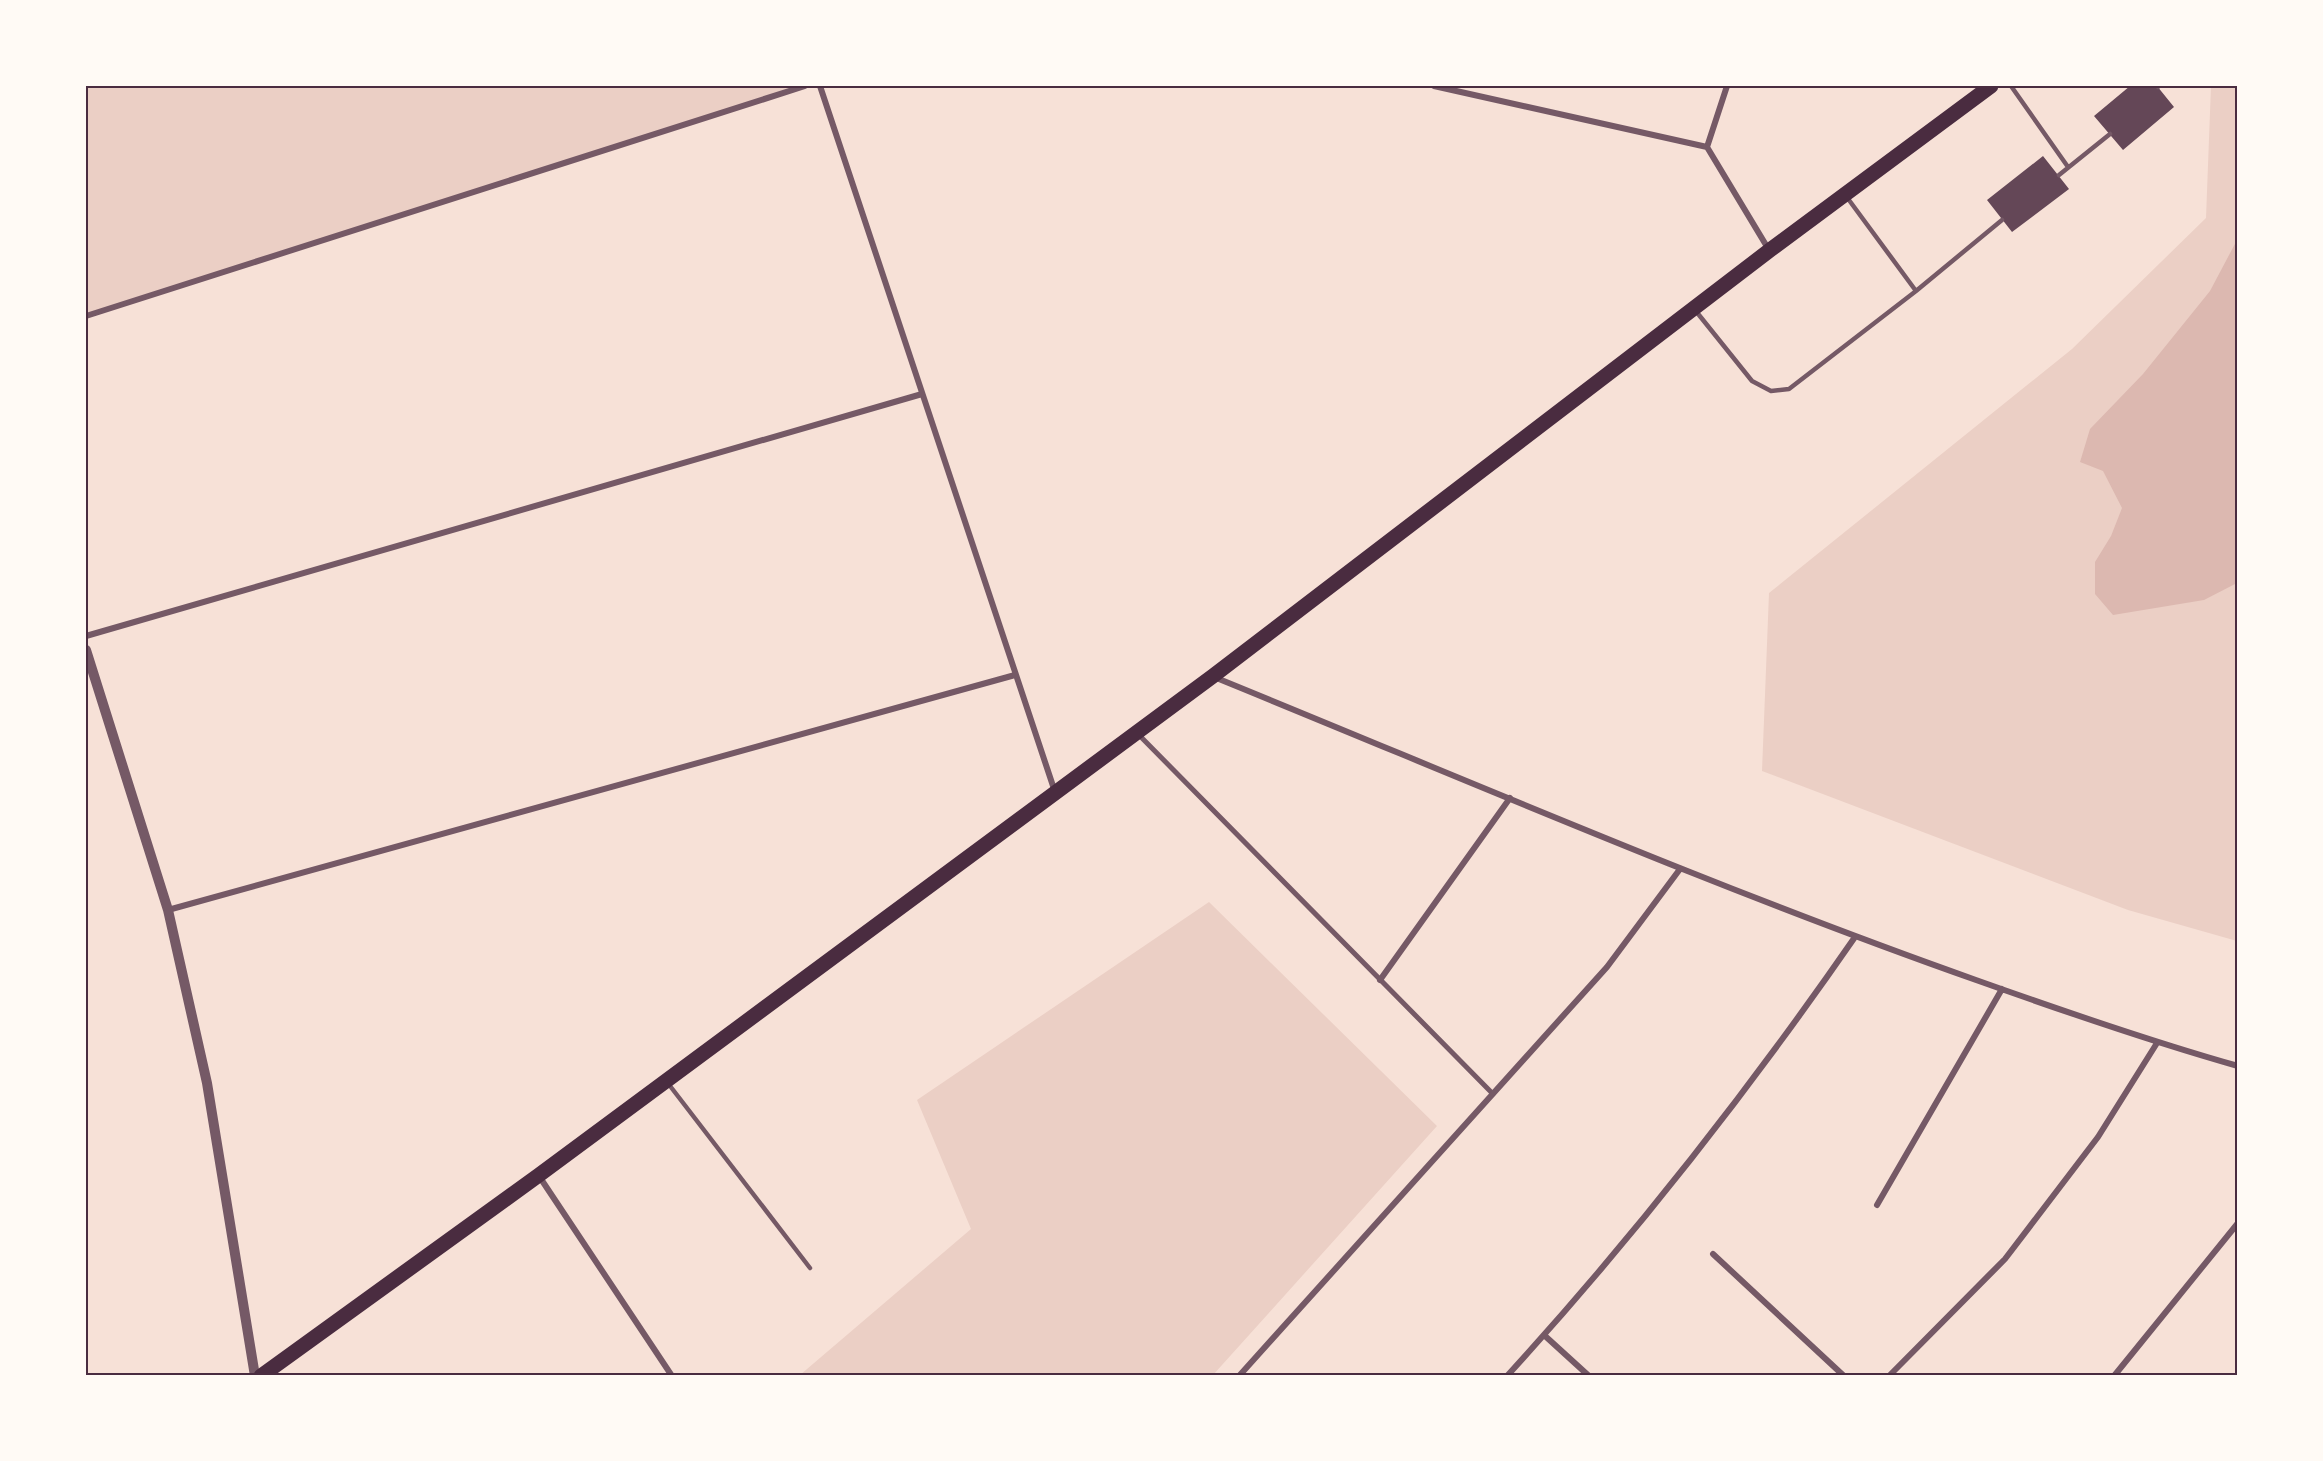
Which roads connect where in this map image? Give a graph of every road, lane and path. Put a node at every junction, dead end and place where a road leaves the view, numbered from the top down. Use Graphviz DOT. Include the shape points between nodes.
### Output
graph roads {
  1 [pos="805,86"];
  2 [pos="820,86"];
  3 [pos="1434,86"];
  4 [pos="1727,86"];
  5 [pos="1991,86"];
  6 [pos="2011,86"];
  7 [pos="2110,134"];
  8 [pos="1707,147"];
  9 [pos="2068,167"];
  10 [pos="2059,175"];
  11 [pos="1845,194"];
  12 [pos="2002,220"];
  13 [pos="1770,250"];
  14 [pos="1916,291"];
  15 [pos="1694,309"];
  16 [pos="86,316"];
  17 [pos="922,394"];
  18 [pos="86,636"];
  19 [pos="86,650"];
  20 [pos="1015,675"];
  21 [pos="1213,676"];
  22 [pos="1137,733"];
  23 [pos="1055,793"];
  24 [pos="1510,798"];
  25 [pos="1680,869"];
  26 [pos="168,910"];
  27 [pos="1855,937"];
  28 [pos="1380,980"];
  29 [pos="2002,989"];
  30 [pos="2157,1043"];
  31 [pos="2238,1066"];
  32 [pos="666,1081"];
  33 [pos="1493,1094"];
  34 [pos="539,1175"];
  35 [pos="1877,1205"];
  36 [pos="2237,1224"];
  37 [pos="1713,1254"];
  38 [pos="810,1268"];
  39 [pos="1544,1335"];
  40 [pos="255,1376"];
  41 [pos="261,1376"];
  42 [pos="672,1376"];
  43 [pos="1239,1376"];
  44 [pos="1507,1376"];
  45 [pos="1589,1376"];
  46 [pos="1844,1376"];
  47 [pos="1889,1376"];
  48 [pos="2114,1376"];
  1 -- 16 [label="street"];
  2 -- 17 [label="street"];
  3 -- 8 [label="street"];
  4 -- 8 [label="street"];
  5 -- 11 [label="main road"];
  6 -- 9 [label="lane"];
  7 -- 9 [label="lane"];
  8 -- 13 [label="street"];
  9 -- 10 [label="lane"];
  11 -- 13 [label="main road"];
  11 -- 14 [label="lane"];
  12 -- 14 [label="lane"];
  13 -- 15 [label="main road"];
  14 -- 15 [label="lane" via="1789,389 1771,391 1752,381"];
  15 -- 21 [label="main road"];
  17 -- 18 [label="street"];
  17 -- 20 [label="street"];
  19 -- 26 [label="street"];
  20 -- 23 [label="street"];
  20 -- 26 [label="street"];
  21 -- 22 [label="main road"];
  21 -- 24 [label="street"];
  22 -- 23 [label="main road"];
  22 -- 28 [label="street"];
  23 -- 32 [label="main road"];
  24 -- 25 [label="street"];
  24 -- 28 [label="street"];
  25 -- 27 [label="street"];
  25 -- 33 [label="street" via="1607,967"];
  26 -- 40 [label="street" via="207,1083"];
  27 -- 29 [label="street"];
  27 -- 39 [label="street" via="1710,1135"];
  28 -- 33 [label="street"];
  29 -- 30 [label="street"];
  29 -- 35 [label="street"];
  30 -- 31 [label="street"];
  30 -- 47 [label="street" via="2098,1137 2005,1259"];
  32 -- 34 [label="main road"];
  32 -- 38 [label="lane"];
  33 -- 43 [label="street"];
  34 -- 41 [label="main road"];
  34 -- 42 [label="street"];
  36 -- 48 [label="street"];
  37 -- 46 [label="street"];
  39 -- 44 [label="street"];
  39 -- 45 [label="street"];
}
